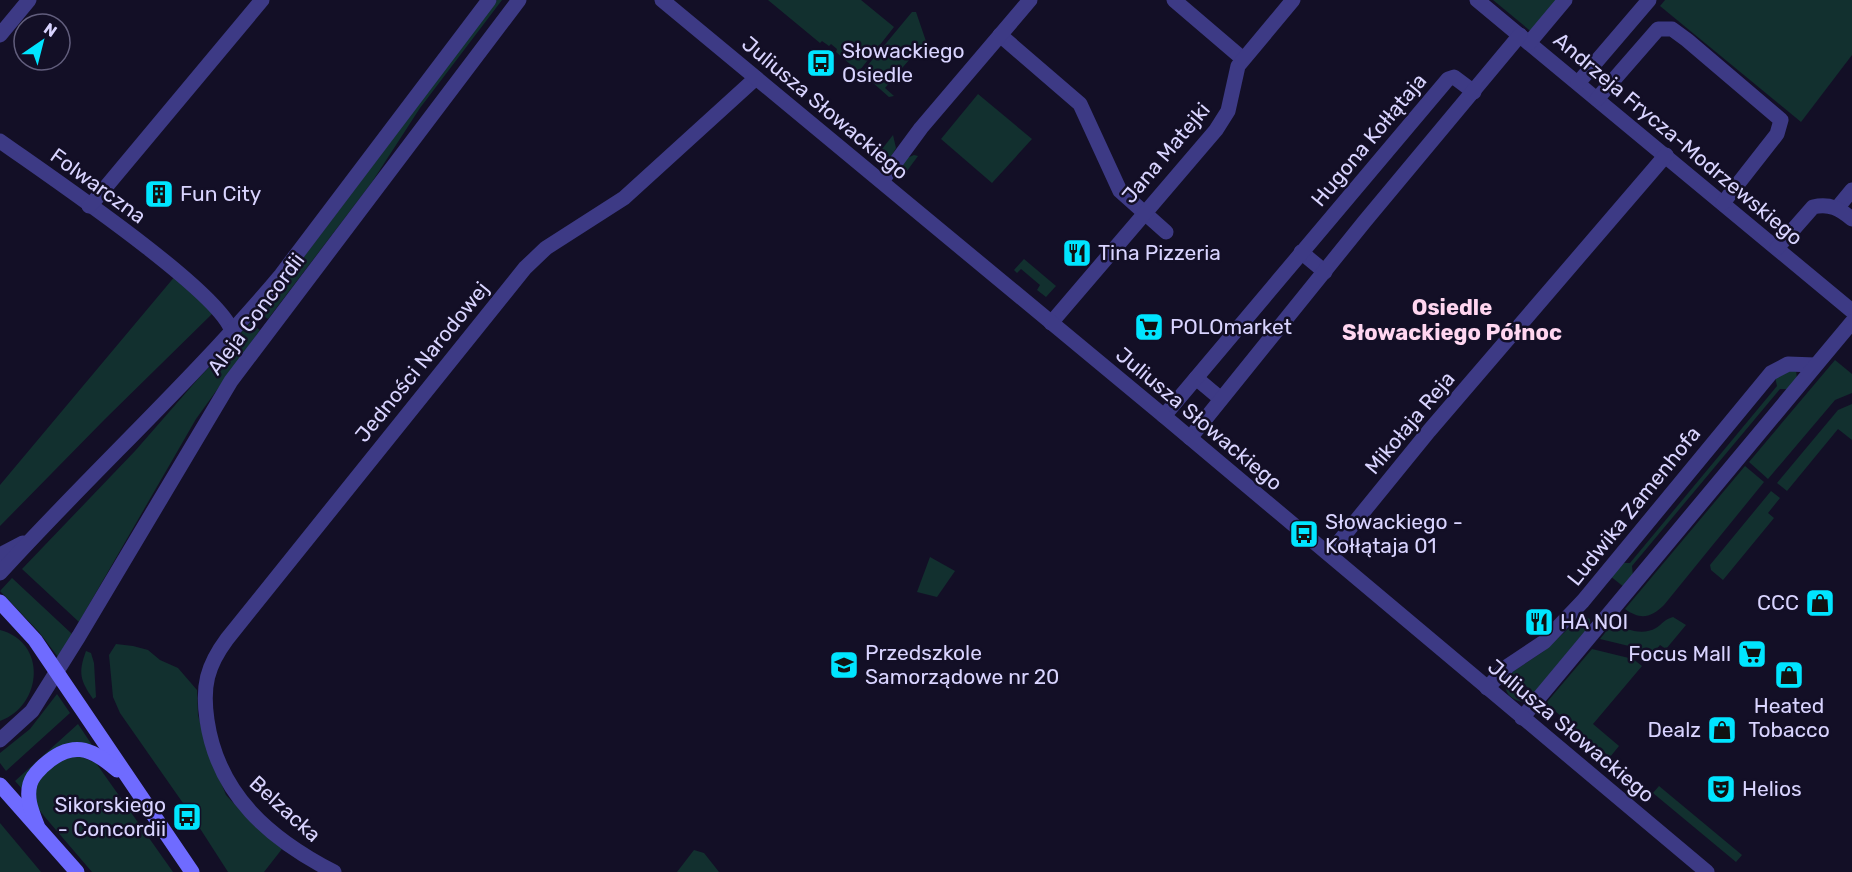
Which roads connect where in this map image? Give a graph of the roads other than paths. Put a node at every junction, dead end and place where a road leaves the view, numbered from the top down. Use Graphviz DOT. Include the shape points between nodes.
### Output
graph roads {
  1 [pos="29,0"];
  2 [pos="262,0"];
  3 [pos="489,0"];
  4 [pos="519,0"];
  5 [pos="662,0"];
  6 [pos="1030,0"];
  7 [pos="1174,0"];
  8 [pos="1293,0"];
  9 [pos="1477,0"];
  10 [pos="1565,0"];
  11 [pos="1649,0"];
  12 [pos="0,35"];
  13 [pos="1000,35"];
  14 [pos="1524,39"];
  15 [pos="1243,59"];
  16 [pos="756,78"];
  17 [pos="1578,84"];
  18 [pos="1474,92"];
  19 [pos="1597,99"];
  20 [pos="0,141"];
  21 [pos="1666,156"];
  22 [pos="882,181"];
  23 [pos="1852,190"];
  24 [pos="1723,203"];
  25 [pos="89,206"];
  26 [pos="1838,207"];
  27 [pos="1144,213"];
  28 [pos="1852,219"];
  29 [pos="1166,232"];
  30 [pos="1777,248"];
  31 [pos="1301,252"];
  32 [pos="1325,272"];
  33 [pos="1852,311"];
  34 [pos="1852,322"];
  35 [pos="1052,323"];
  36 [pos="232,332"];
  37 [pos="1815,365"];
  38 [pos="1196,378"];
  39 [pos="1221,399"];
  40 [pos="1164,416"];
  41 [pos="1190,438"];
  42 [pos="33,537"];
  43 [pos="1329,554"];
  44 [pos="0,555"];
  45 [pos="0,573"];
  46 [pos="1583,601"];
  47 [pos="0,602"];
  48 [pos="1606,616"];
  49 [pos="56,673"];
  50 [pos="1487,688"];
  51 [pos="1522,718"];
  52 [pos="209,732"];
  53 [pos="0,740"];
  54 [pos="0,785"];
  55 [pos="134,787"];
  56 [pos="37,825"];
  57 [pos="77,872"];
  58 [pos="192,872"];
  59 [pos="334,872"];
  60 [pos="1707,872"];
  1 -- 12 [label="street"];
  2 -- 25 [label="street"];
  3 -- 36 [label="street, Aleja Concordii" via="281,275"];
  4 -- 49 [label="street, Aleja Concordii" via="231,381"];
  5 -- 16 [label="street, Juliusza Słowackiego"];
  6 -- 13 [label="street"];
  7 -- 15 [label="street"];
  8 -- 15 [label="street, Jana Matejki"];
  9 -- 14 [label="street, Andrzeja Frycza-Modrzewskiego"];
  10 -- 14 [label="street"];
  11 -- 17 [label="street"];
  13 -- 22 [label="street"];
  13 -- 27 [label="street" via="1080,104 1120,191"];
  14 -- 17 [label="street, Andrzeja Frycza-Modrzewskiego"];
  14 -- 18 [label="street"];
  15 -- 27 [label="street, Jana Matejki" via="1223,121"];
  16 -- 22 [label="street, Juliusza Słowackiego"];
  16 -- 52 [label="street, Jedności Narodowej" via="624,198 546,248 525,268 219,650 205,686"];
  17 -- 19 [label="street, Andrzeja Frycza-Modrzewskiego"];
  18 -- 31 [label="street, Hugona Kołłątaja" via="1454,77 1448,79"];
  18 -- 32 [label="street"];
  19 -- 21 [label="street, Andrzeja Frycza-Modrzewskiego"];
  19 -- 24 [label="street" via="1658,29 1671,29 1687,40 1781,120 1777,134"];
  20 -- 25 [label="street, Folwarczna"];
  21 -- 24 [label="street, Andrzeja Frycza-Modrzewskiego"];
  21 -- 43 [label="street, Mikołaja Reja" via="1429,431"];
  22 -- 35 [label="street, Juliusza Słowackiego"];
  23 -- 26 [label="street"];
  24 -- 30 [label="street, Andrzeja Frycza-Modrzewskiego"];
  25 -- 36 [label="street, Folwarczna" via="171,266 224,317"];
  26 -- 28 [label="street"];
  26 -- 30 [label="street" via="1813,207"];
  27 -- 29 [label="street"];
  27 -- 35 [label="street, Jana Matejki"];
  30 -- 33 [label="street, Andrzeja Frycza-Modrzewskiego"];
  31 -- 32 [label="street"];
  31 -- 38 [label="street, Hugona Kołłątaja"];
  32 -- 39 [label="street"];
  34 -- 37 [label="street"];
  35 -- 40 [label="street, Juliusza Słowackiego"];
  36 -- 42 [label="street, Aleja Concordii"];
  37 -- 46 [label="street, Ludwika Zamenhofa" via="1792,363 1771,373"];
  37 -- 48 [label="street"];
  38 -- 39 [label="street"];
  38 -- 40 [label="street, Hugona Kołłątaja"];
  39 -- 41 [label="street"];
  40 -- 41 [label="street, Juliusza Słowackiego"];
  41 -- 43 [label="street, Juliusza Słowackiego"];
  42 -- 44 [label="street"];
  42 -- 45 [label="street, Aleja Concordii"];
  43 -- 50 [label="street, Juliusza Słowackiego"];
  46 -- 48 [label="street"];
  46 -- 50 [label="street, Ludwika Zamenhofa" via="1539,646 1508,666"];
  47 -- 49 [label="main road" via="35,640"];
  48 -- 51 [label="street"];
  49 -- 53 [label="street, Aleja Concordii" via="28,716"];
  49 -- 55 [label="main road"];
  50 -- 51 [label="street, Juliusza Słowackiego"];
  51 -- 60 [label="street, Juliusza Słowackiego"];
  52 -- 59 [label="street, Belzacka" via="216,759 231,789 255,816 284,842"];
  54 -- 56 [label="main road"];
  55 -- 56 [label="main road" via="95,754 78,749 65,751 47,762 31,781 29,798"];
  55 -- 58 [label="main road"];
  56 -- 57 [label="main road"];
}
